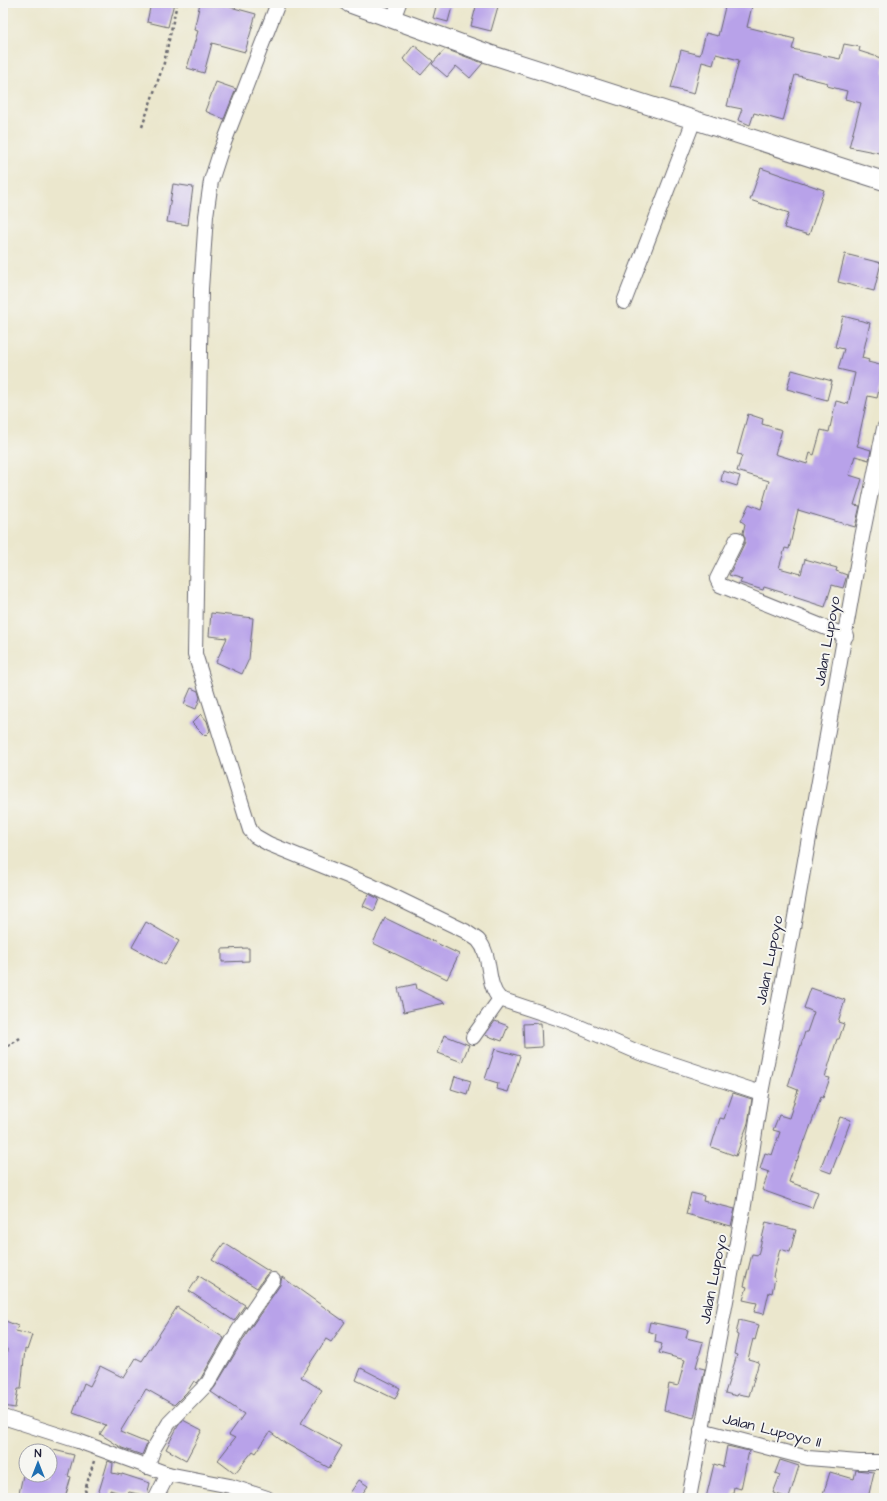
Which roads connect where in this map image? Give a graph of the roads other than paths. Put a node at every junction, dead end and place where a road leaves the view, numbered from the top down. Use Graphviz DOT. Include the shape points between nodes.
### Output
graph roads {
  1 [pos="278,3"];
  2 [pos="349,3"];
  3 [pos="396,11"];
  4 [pos="694,120"];
  5 [pos="884,181"];
  6 [pos="624,302"];
  7 [pos="884,428"];
  8 [pos="737,539"];
  9 [pos="846,636"];
  10 [pos="500,999"];
  11 [pos="473,1037"];
  12 [pos="761,1093"];
  13 [pos="273,1280"];
  14 [pos="3,1417"];
  15 [pos="701,1430"];
  16 [pos="884,1462"];
  17 [pos="147,1466"];
  18 [pos="168,1474"];
  19 [pos="156,1498"];
  20 [pos="267,1498"];
  21 [pos="689,1498"];
  1 -- 10 [label="street" via="220,153 211,181 206,216 201,289 195,654 250,830 255,836 370,885 465,931 479,941 488,960 493,990"];
  2 -- 3 [label="street"];
  3 -- 4 [label="street" via="489,54"];
  4 -- 5 [label="street"];
  4 -- 6 [label="street"];
  7 -- 9 [label="street, Jalan Lupoyo" via="862,537"];
  8 -- 9 [label="street" via="717,579 720,585"];
  9 -- 12 [label="street, Jalan Lupoyo"];
  10 -- 11 [label="street"];
  10 -- 12 [label="street" via="566,1021 640,1053"];
  12 -- 15 [label="street, Jalan Lupoyo" via="744,1205"];
  13 -- 17 [label="street" via="238,1331 208,1383 168,1423"];
  14 -- 17 [label="street"];
  15 -- 16 [label="street, Jalan Lupoyo II" via="808,1458"];
  15 -- 21 [label="street, Jalan Lupoyo"];
  17 -- 18 [label="street"];
  18 -- 19 [label="street"];
  18 -- 20 [label="street" via="230,1486"];
}
